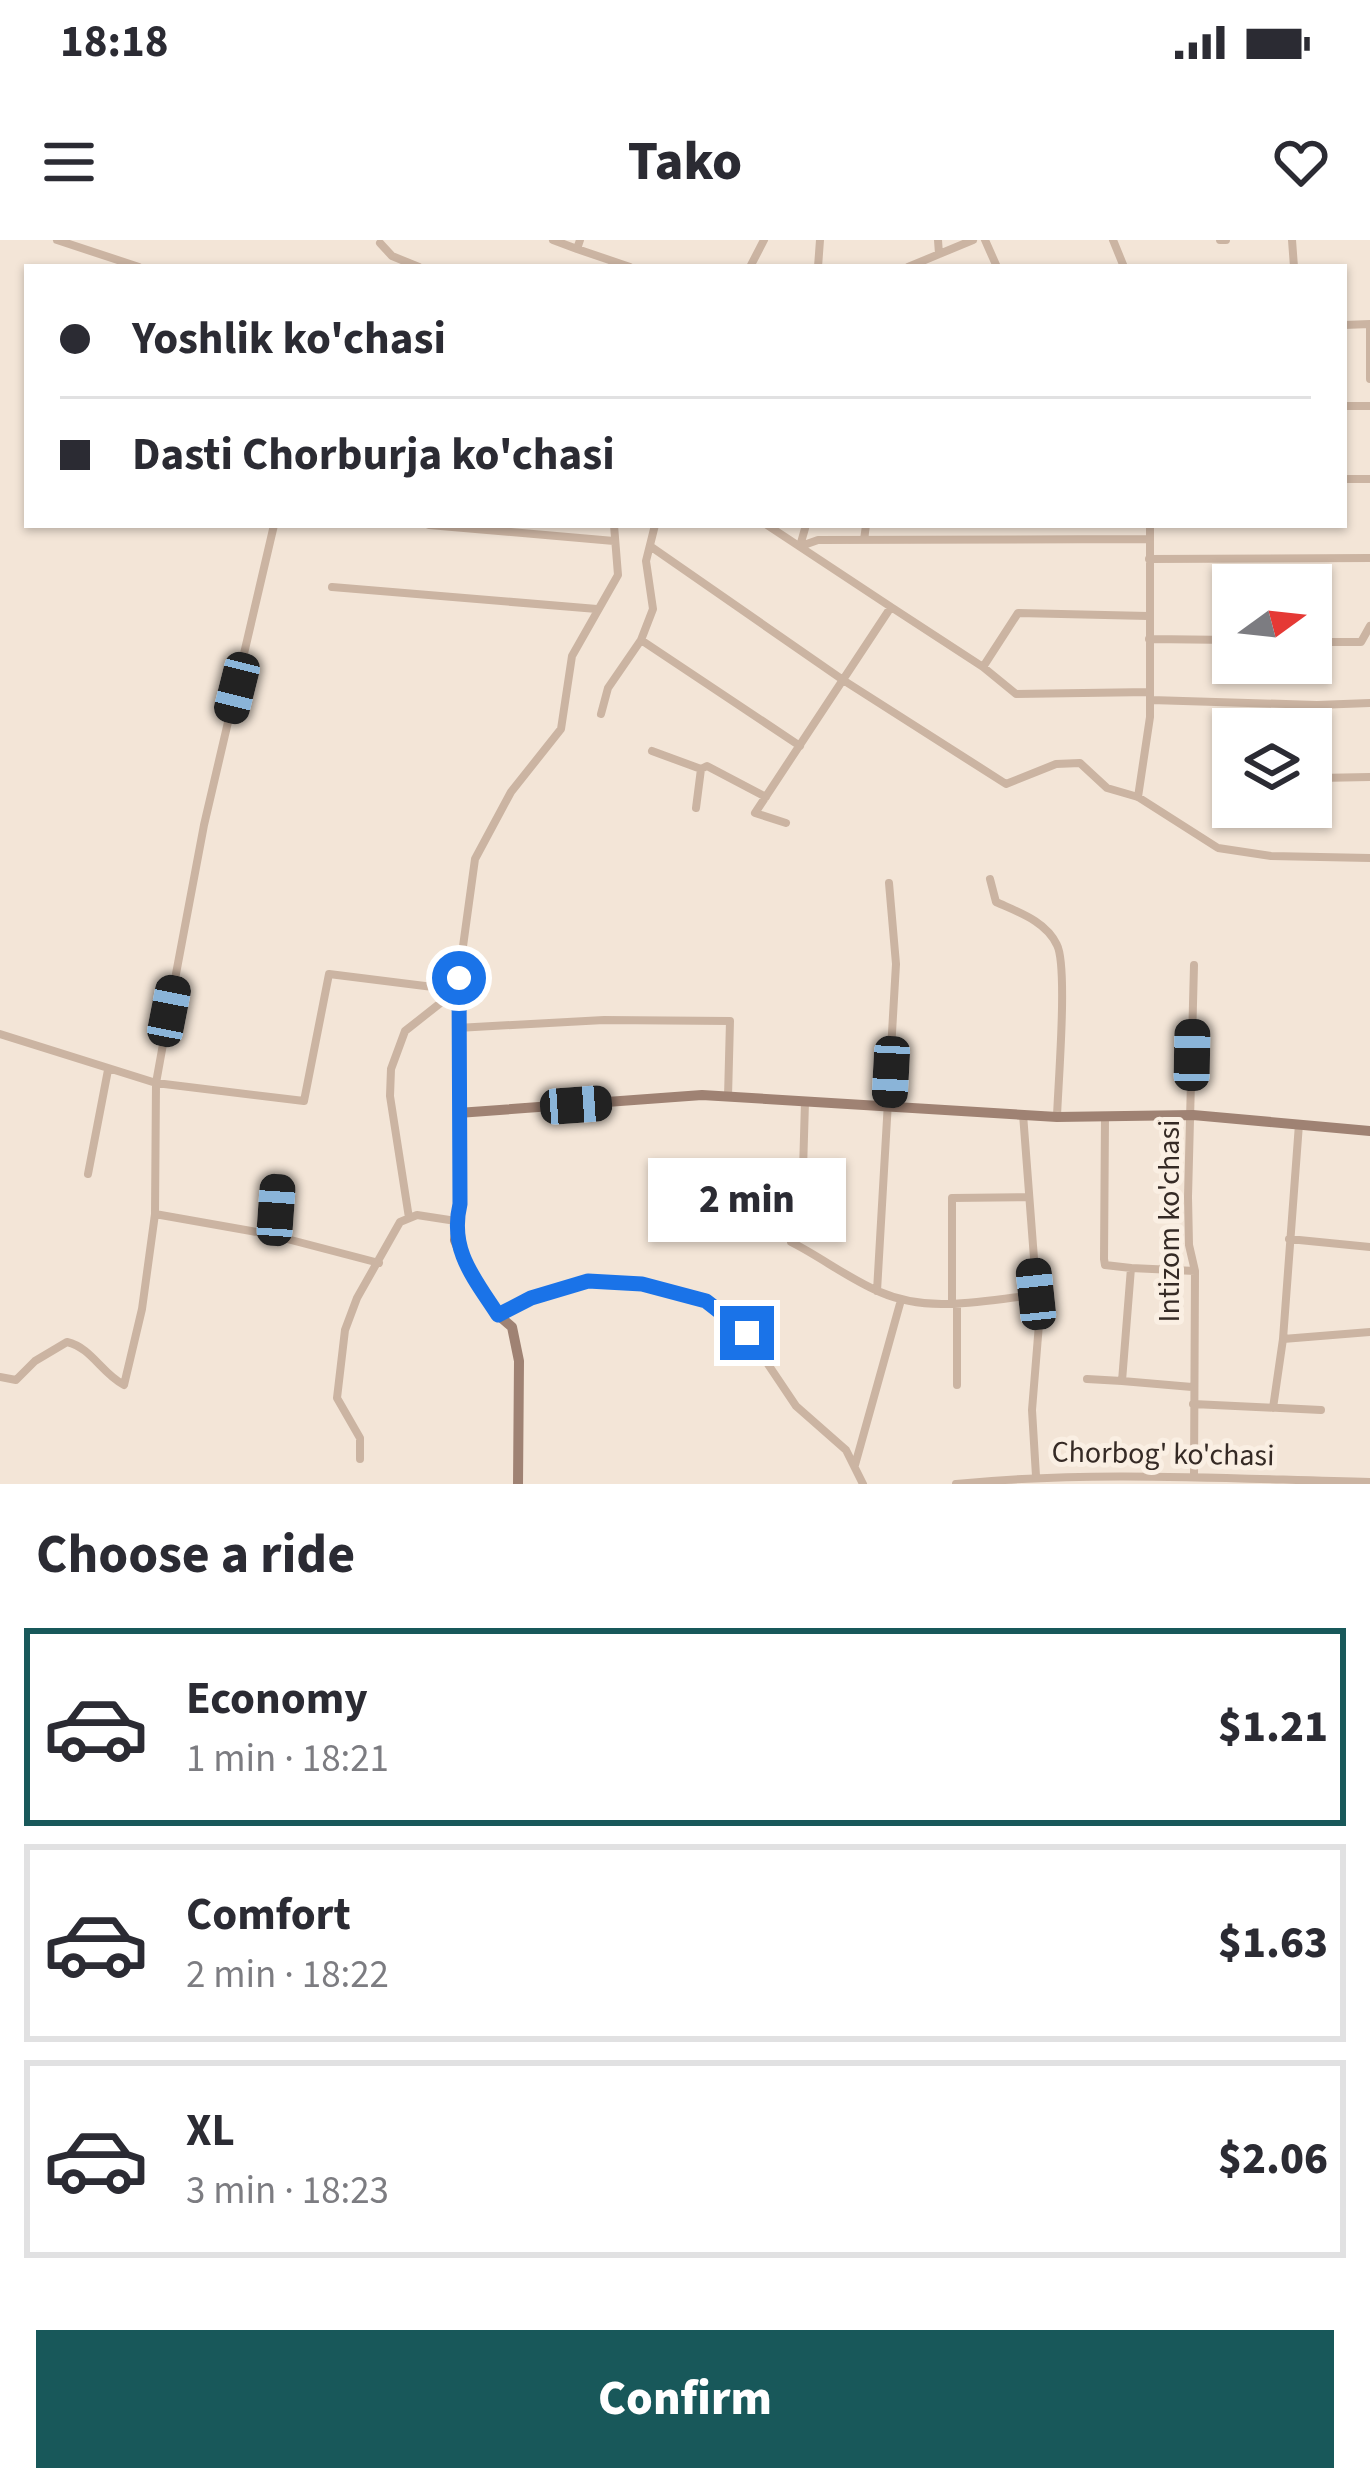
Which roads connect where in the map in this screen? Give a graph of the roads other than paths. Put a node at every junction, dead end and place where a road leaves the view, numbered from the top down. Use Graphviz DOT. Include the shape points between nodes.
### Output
graph roads {
  1 [pos="57,240"];
  2 [pos="554,240"];
  3 [pos="938,240"];
  4 [pos="973,240"];
  5 [pos="380,243"];
  6 [pos="579,244"];
  7 [pos="939,254"];
  8 [pos="130,264"];
  9 [pos="412,264"];
  10 [pos="623,264"];
  11 [pos="915,264"];
  12 [pos="1370,325"];
  13 [pos="1370,379"];
  14 [pos="273,528"];
  15 [pos="464,528"];
  16 [pos="614,528"];
  17 [pos="654,528"];
  18 [pos="772,528"];
  19 [pos="805,528"];
  20 [pos="866,528"];
  21 [pos="997,528"];
  22 [pos="1150,528"];
  23 [pos="997,539"];
  24 [pos="1149,539"];
  25 [pos="864,540"];
  26 [pos="614,541"];
  27 [pos="650,546"];
  28 [pos="800,546"];
  29 [pos="1370,558"];
  30 [pos="1149,559"];
  31 [pos="332,587"];
  32 [pos="891,607"];
  33 [pos="596,609"];
  34 [pos="1148,616"];
  35 [pos="1370,626"];
  36 [pos="1149,639"];
  37 [pos="641,640"];
  38 [pos="1212,640"];
  39 [pos="1332,642"];
  40 [pos="983,667"];
  41 [pos="843,680"];
  42 [pos="1150,696"];
  43 [pos="1370,704"];
  44 [pos="1317,705"];
  45 [pos="602,715"];
  46 [pos="800,746"];
  47 [pos="652,752"];
  48 [pos="701,769"];
  49 [pos="1370,778"];
  50 [pos="766,797"];
  51 [pos="1138,797"];
  52 [pos="696,808"];
  53 [pos="786,823"];
  54 [pos="1370,858"];
  55 [pos="990,879"];
  56 [pos="889,883"];
  57 [pos="1194,965"];
  58 [pos="457,990"];
  59 [pos="457,1028"];
  60 [pos="0,1034"];
  61 [pos="108,1070"];
  62 [pos="157,1083"];
  63 [pos="728,1097"];
  64 [pos="805,1102"];
  65 [pos="890,1109"];
  66 [pos="458,1113"];
  67 [pos="1023,1114"];
  68 [pos="1193,1115"];
  69 [pos="1057,1117"];
  70 [pos="1105,1118"];
  71 [pos="1299,1124"];
  72 [pos="1370,1131"];
  73 [pos="88,1174"];
  74 [pos="279,1182"];
  75 [pos="1028,1197"];
  76 [pos="155,1214"];
  77 [pos="409,1218"];
  78 [pos="456,1221"];
  79 [pos="274,1235"];
  80 [pos="1288,1239"];
  81 [pos="1370,1247"];
  82 [pos="379,1262"];
  83 [pos="1131,1268"];
  84 [pos="1196,1271"];
  85 [pos="877,1292"];
  86 [pos="1036,1294"];
  87 [pos="902,1300"];
  88 [pos="955,1304"];
  89 [pos="498,1315"];
  90 [pos="1370,1332"];
  91 [pos="1283,1339"];
  92 [pos="0,1377"];
  93 [pos="1087,1379"];
  94 [pos="1122,1382"];
  95 [pos="957,1385"];
  96 [pos="1192,1387"];
  97 [pos="1193,1404"];
  98 [pos="1273,1408"];
  99 [pos="1322,1410"];
  100 [pos="360,1459"];
  101 [pos="854,1466"];
  102 [pos="1036,1476"];
  103 [pos="1194,1477"];
  104 [pos="1208,1481"];
  105 [pos="1370,1483"];
  106 [pos="518,1484"];
  107 [pos="863,1484"];
  108 [pos="956,1484"];
  1 -- 8 [label="street"];
  2 -- 6 [label="street"];
  3 -- 7 [label="street"];
  4 -- 7 [label="street"];
  5 -- 9 [label="street"];
  6 -- 10 [label="street"];
  7 -- 11 [label="street"];
  12 -- 13 [label="street"];
  14 -- 62 [label="street" via="204,825"];
  15 -- 26 [label="street"];
  16 -- 26 [label="street"];
  17 -- 27 [label="street"];
  18 -- 28 [label="street"];
  19 -- 28 [label="street"];
  20 -- 25 [label="street"];
  21 -- 23 [label="street"];
  22 -- 24 [label="street"];
  23 -- 24 [label="street"];
  23 -- 25 [label="street"];
  24 -- 30 [label="street"];
  25 -- 28 [label="street"];
  26 -- 33 [label="street" via="618,575"];
  27 -- 37 [label="street" via="652,609"];
  27 -- 41 [label="street"];
  28 -- 32 [label="street"];
  29 -- 30 [label="street"];
  30 -- 34 [label="street"];
  31 -- 33 [label="street"];
  32 -- 40 [label="street"];
  32 -- 41 [label="street"];
  33 -- 58 [label="street" via="572,656 561,729 512,792 475,859"];
  34 -- 36 [label="street"];
  34 -- 40 [label="street" via="1018,613"];
  35 -- 39 [label="street" via="1361,642"];
  36 -- 38 [label="street"];
  36 -- 42 [label="street"];
  37 -- 45 [label="street" via="608,688"];
  37 -- 46 [label="street"];
  40 -- 42 [label="street" via="1016,694"];
  41 -- 46 [label="street"];
  41 -- 51 [label="street" via="1006,784 1080,763 1107,788"];
  42 -- 44 [label="street"];
  42 -- 51 [label="street"];
  43 -- 44 [label="street"];
  44 -- 49 [label="street" via="1318,778"];
  46 -- 50 [label="street"];
  47 -- 48 [label="street"];
  48 -- 50 [label="street"];
  48 -- 52 [label="street"];
  50 -- 53 [label="street" via="755,813"];
  51 -- 54 [label="street" via="1219,848"];
  55 -- 69 [label="street" via="996,902 1034,918 1058,945"];
  56 -- 65 [label="street" via="896,964"];
  57 -- 68 [label="street, Intizom ko'chasi"];
  58 -- 59 [label="street"];
  58 -- 62 [label="street" via="329,974 304,1101"];
  58 -- 77 [label="street" via="405,1031 391,1069"];
  59 -- 63 [label="street" via="730,1021"];
  59 -- 66 [label="street"];
  60 -- 61 [label="street"];
  61 -- 62 [label="street"];
  61 -- 73 [label="street"];
  62 -- 76 [label="street"];
  63 -- 64 [label="street"];
  63 -- 66 [label="street"];
  64 -- 65 [label="street"];
  64 -- 85 [label="street" via="802,1205 790,1242"];
  65 -- 67 [label="street"];
  65 -- 85 [label="street"];
  66 -- 78 [label="street"];
  67 -- 69 [label="street"];
  67 -- 75 [label="street"];
  68 -- 70 [label="street"];
  68 -- 71 [label="street"];
  68 -- 84 [label="street, Intizom ko'chasi" via="1189,1245"];
  69 -- 70 [label="street"];
  70 -- 83 [label="street" via="1103,1259"];
  71 -- 72 [label="street"];
  71 -- 80 [label="street"];
  74 -- 79 [label="street"];
  75 -- 86 [label="street"];
  75 -- 88 [label="street" via="952,1198"];
  76 -- 79 [label="street"];
  76 -- 92 [label="street" via="124,1385 84,1346 67,1342 16,1380"];
  77 -- 78 [label="street"];
  77 -- 82 [label="street"];
  78 -- 89 [label="street" via="467,1269"];
  79 -- 82 [label="street"];
  80 -- 81 [label="street"];
  80 -- 91 [label="street"];
  82 -- 100 [label="street" via="345,1330 337,1398 360,1438"];
  83 -- 84 [label="street"];
  83 -- 94 [label="street"];
  84 -- 96 [label="street, Intizom ko'chasi"];
  85 -- 87 [label="street"];
  86 -- 88 [label="street"];
  86 -- 102 [label="street"];
  87 -- 88 [label="street"];
  87 -- 101 [label="street"];
  88 -- 95 [label="street"];
  89 -- 101 [label="street" via="588,1281 642,1284 706,1301 747,1333 796,1406"];
  89 -- 106 [label="street" via="512,1328 520,1361"];
  90 -- 91 [label="street"];
  91 -- 98 [label="street"];
  93 -- 94 [label="street"];
  94 -- 96 [label="street"];
  96 -- 97 [label="street, Intizom ko'chasi"];
  97 -- 98 [label="street"];
  97 -- 103 [label="street, Intizom ko'chasi"];
  98 -- 99 [label="street"];
  101 -- 107 [label="street"];
  102 -- 103 [label="street, Сhorbog' ko'chasi"];
  102 -- 108 [label="street, Сhorbog' ko'chasi"];
  103 -- 104 [label="street, Сhorbog' ko'chasi"];
  104 -- 105 [label="street, Сhorbog' ko'chasi"];
}
